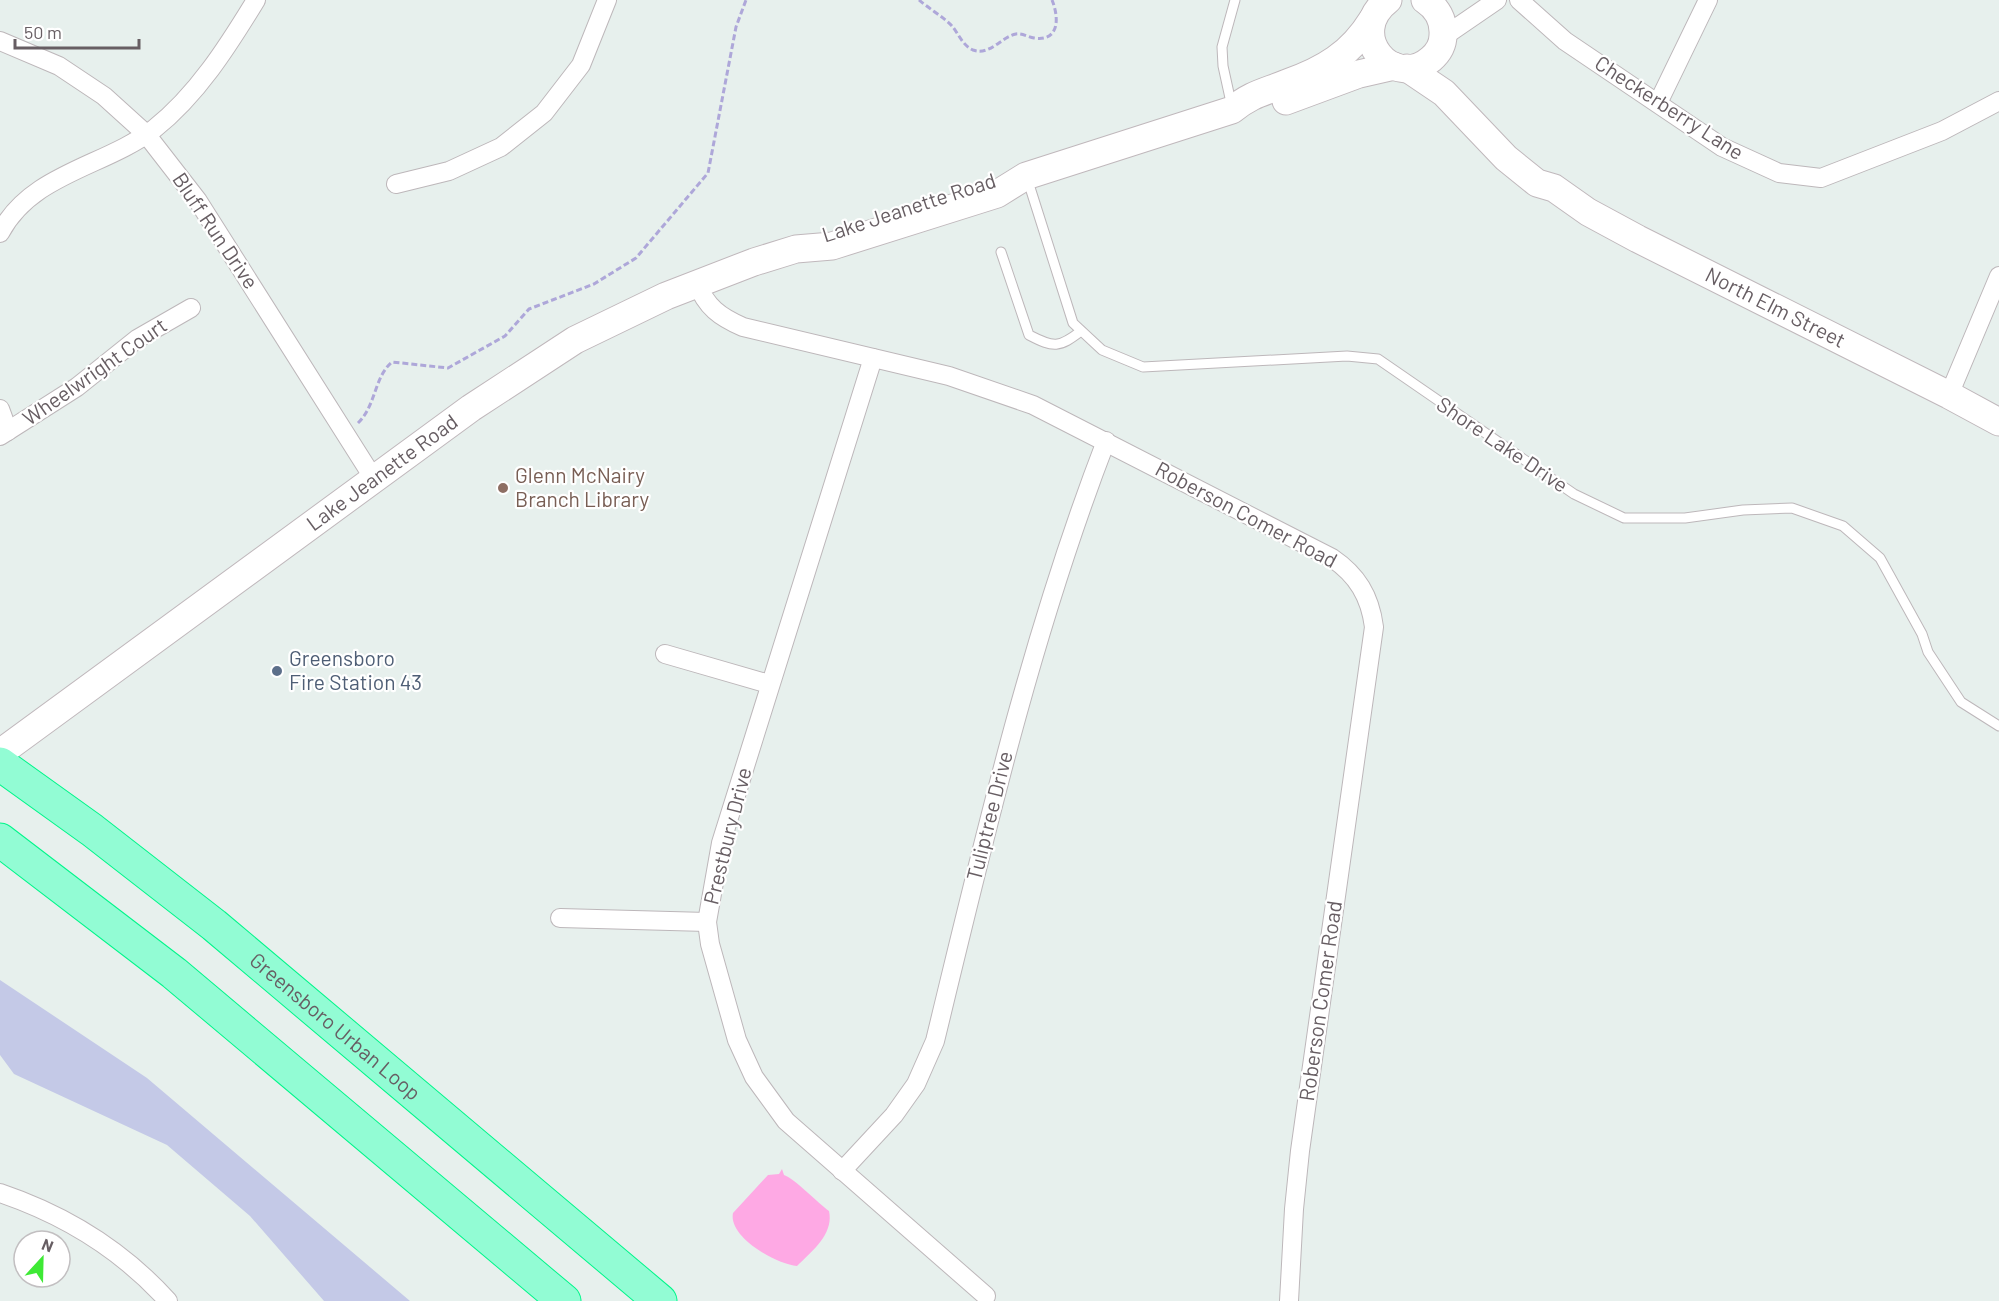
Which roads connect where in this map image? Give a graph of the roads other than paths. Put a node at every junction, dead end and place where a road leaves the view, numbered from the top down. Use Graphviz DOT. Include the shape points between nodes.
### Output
graph roads {
  1 [pos="256,0"];
  2 [pos="607,0"];
  3 [pos="1235,0"];
  4 [pos="1425,0"];
  5 [pos="1497,0"];
  6 [pos="1519,0"];
  7 [pos="1708,0"];
  8 [pos="1376,8"];
  9 [pos="0,40"];
  10 [pos="1441,44"];
  11 [pos="1400,67"];
  12 [pos="1999,101"];
  13 [pos="1658,103"];
  14 [pos="1233,110"];
  15 [pos="146,134"];
  16 [pos="1026,176"];
  17 [pos="396,184"];
  18 [pos="1554,188"];
  19 [pos="0,232"];
  20 [pos="1000,252"];
  21 [pos="1999,276"];
  22 [pos="697,283"];
  23 [pos="191,308"];
  24 [pos="1081,331"];
  25 [pos="873,358"];
  26 [pos="1949,395"];
  27 [pos="0,408"];
  28 [pos="1999,422"];
  29 [pos="4,434"];
  30 [pos="1106,441"];
  31 [pos="374,479"];
  32 [pos="665,654"];
  33 [pos="769,684"];
  34 [pos="1999,726"];
  35 [pos="0,753"];
  36 [pos="0,764"];
  37 [pos="0,840"];
  38 [pos="560,918"];
  39 [pos="707,922"];
  40 [pos="842,1171"];
  41 [pos="0,1193"];
  42 [pos="986,1296"];
  43 [pos="168,1301"];
  44 [pos="564,1301"];
  45 [pos="660,1301"];
  46 [pos="1289,1301"];
  1 -- 15 [label="street" via="185,101"];
  2 -- 17 [label="street" via="581,65 544,113 501,147 449,171"];
  3 -- 14 [label="lane" via="1222,47"];
  4 -- 10 [label="street, North Elm Street" via="1439,15"];
  5 -- 10 [label="street"];
  6 -- 13 [label="street, Checkerberry Lane" via="1565,41"];
  7 -- 13 [label="street"];
  8 -- 11 [label="street, North Elm Street" via="1370,31 1376,52"];
  8 -- 14 [label="street, Lake Jeanette Road" via="1353,46 1327,66 1250,95"];
  9 -- 15 [label="street, Bluff Run Drive" via="59,66 104,96"];
  10 -- 11 [label="street, Lake Jeanette Road" via="1424,64"];
  10 -- 18 [label="street, North Elm Street" via="1463,91 1547,170"];
  11 -- 14 [label="street, Lake Jeanette Road" via="1359,74 1255,111"];
  11 -- 18 [label="street, North Elm Street" via="1444,93 1490,142 1537,183"];
  12 -- 13 [label="street, Checkerberry Lane" via="1942,131 1821,178 1779,172 1722,147"];
  14 -- 16 [label="street, Lake Jeanette Road"];
  15 -- 19 [label="street" via="32,194"];
  15 -- 31 [label="street, Bluff Run Drive" via="198,201"];
  16 -- 22 [label="street, Lake Jeanette Road" via="997,194 832,246 796,249"];
  16 -- 24 [label="lane, Shore Lake Drive" via="1073,323"];
  18 -- 26 [label="street, North Elm Street" via="1638,239"];
  20 -- 24 [label="lane" via="1029,335 1047,345 1064,344"];
  21 -- 26 [label="street"];
  22 -- 25 [label="street, Roberson Comer Road" via="703,300 715,313 743,327"];
  22 -- 31 [label="street, Lake Jeanette Road" via="585,335 532,366"];
  23 -- 29 [label="street, Wheelwright Court" via="137,339 77,387"];
  24 -- 34 [label="lane, Shore Lake Drive" via="1102,350 1143,367 1347,356 1378,359 1574,494 1624,518 1685,518 1792,508 1843,526 1880,558 1928,652 1961,702"];
  25 -- 30 [label="street, Roberson Comer Road" via="979,385 1033,405"];
  25 -- 33 [label="street, Prestbury Drive"];
  26 -- 28 [label="street, North Elm Street"];
  27 -- 29 [label="street"];
  30 -- 40 [label="street, Tuliptree Drive" via="1020,701 935,1041 916,1084"];
  30 -- 46 [label="street, Roberson Comer Road" via="1332,558 1358,581 1372,613 1374,627 1300,1151"];
  31 -- 35 [label="street, Lake Jeanette Road"];
  32 -- 33 [label="street"];
  33 -- 39 [label="street, Prestbury Drive" via="721,843"];
  36 -- 45 [label="highway, Greensboro Urban Loop" via="214,925"];
  37 -- 44 [label="highway" via="166,966"];
  38 -- 39 [label="street"];
  39 -- 40 [label="street, Prestbury Drive" via="737,1040 754,1077 786,1121"];
  40 -- 42 [label="street, Prestbury Drive"];
  41 -- 43 [label="street" via="88,1232"];
}
